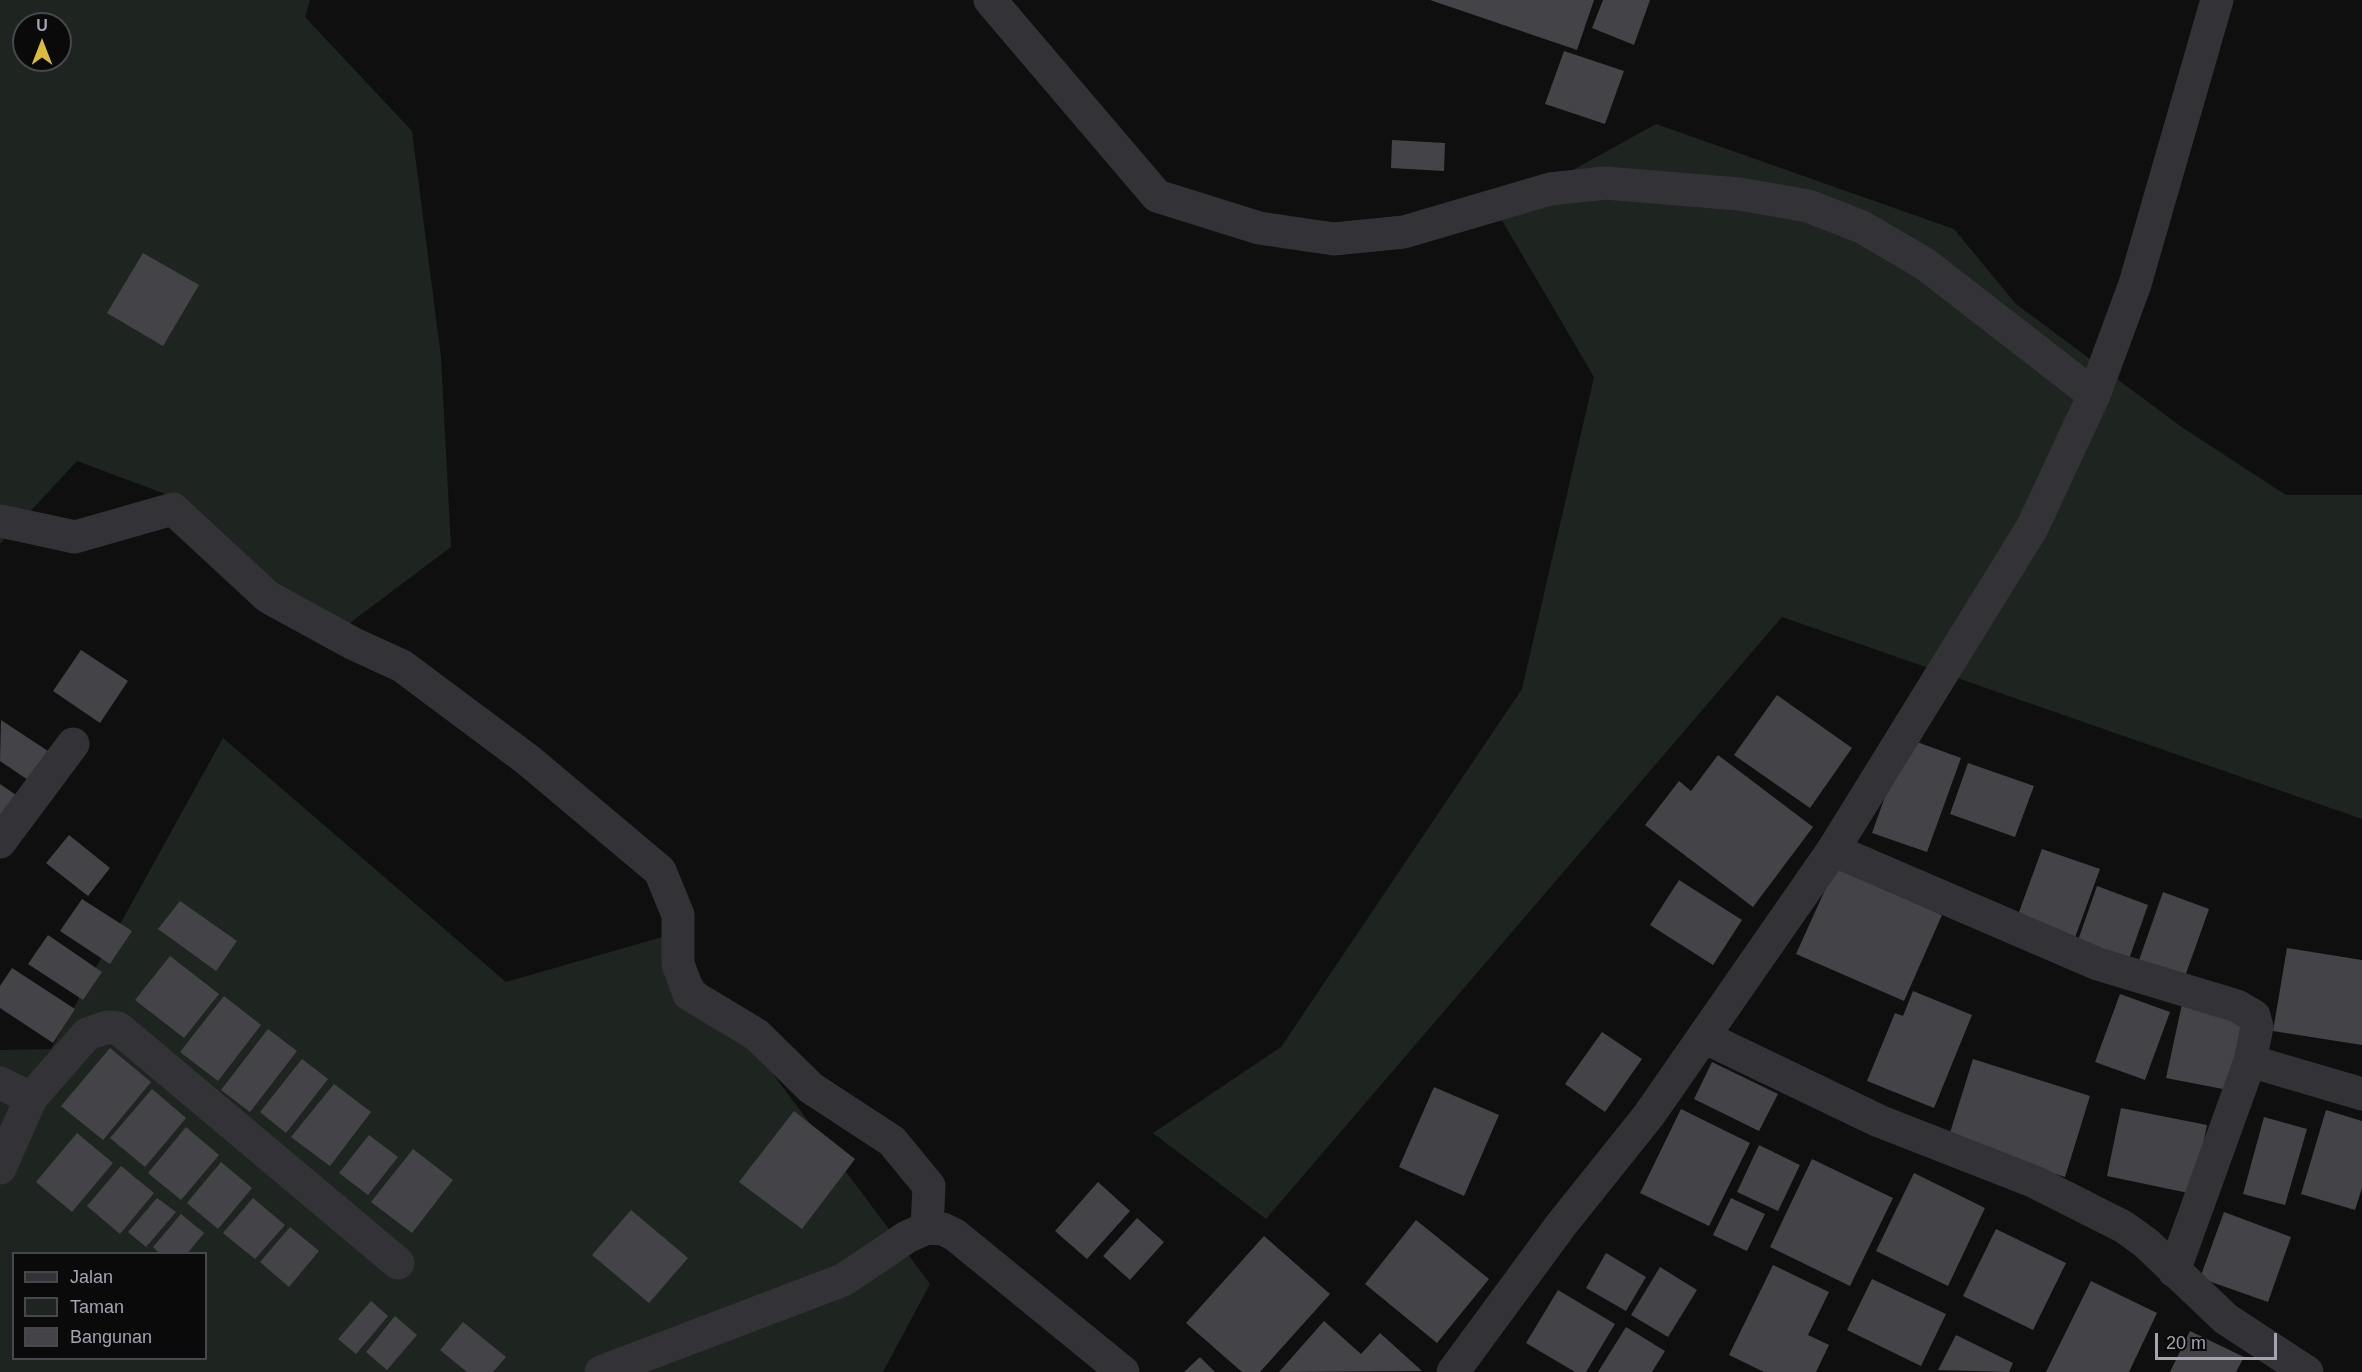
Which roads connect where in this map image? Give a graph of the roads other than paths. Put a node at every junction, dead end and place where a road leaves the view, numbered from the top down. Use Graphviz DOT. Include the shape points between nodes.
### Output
graph roads {
  1 [pos="990,0"];
  2 [pos="2217,0"];
  3 [pos="2094,395"];
  4 [pos="0,521"];
  5 [pos="73,744"];
  6 [pos="0,842"];
  7 [pos="1833,850"];
  8 [pos="1704,1037"];
  9 [pos="2250,1061"];
  10 [pos="0,1083"];
  11 [pos="2362,1094"];
  12 [pos="31,1098"];
  13 [pos="0,1168"];
  14 [pos="927,1228"];
  15 [pos="398,1263"];
  16 [pos="2174,1271"];
  17 [pos="601,1372"];
  18 [pos="1123,1372"];
  19 [pos="1453,1372"];
  20 [pos="2307,1372"];
  1 -- 3 [label="street" via="1157,195 1259,228 1334,239 1404,232 1550,189 1605,183 1739,194 1808,206 1862,227 1925,264"];
  2 -- 3 [label="street" via="2135,284"];
  3 -- 7 [label="street" via="2032,528"];
  4 -- 14 [label="street" via="75,537 173,509 268,597 402,666 528,760 660,871 678,915 678,964 689,994 757,1035 811,1088 892,1141 929,1186"];
  5 -- 6 [label="street"];
  7 -- 8 [label="street"];
  7 -- 9 [label="street" via="2098,964 2244,1009 2254,1016 2257,1027"];
  8 -- 16 [label="street" via="1879,1120 2035,1182 2124,1227"];
  8 -- 19 [label="street"];
  9 -- 11 [label="street"];
  9 -- 16 [label="street"];
  10 -- 12 [label="street"];
  12 -- 13 [label="street"];
  12 -- 15 [label="street" via="87,1034 118,1028"];
  14 -- 17 [label="street" via="843,1280"];
  14 -- 18 [label="street" via="955,1235"];
  16 -- 20 [label="street" via="2226,1319"];
}
